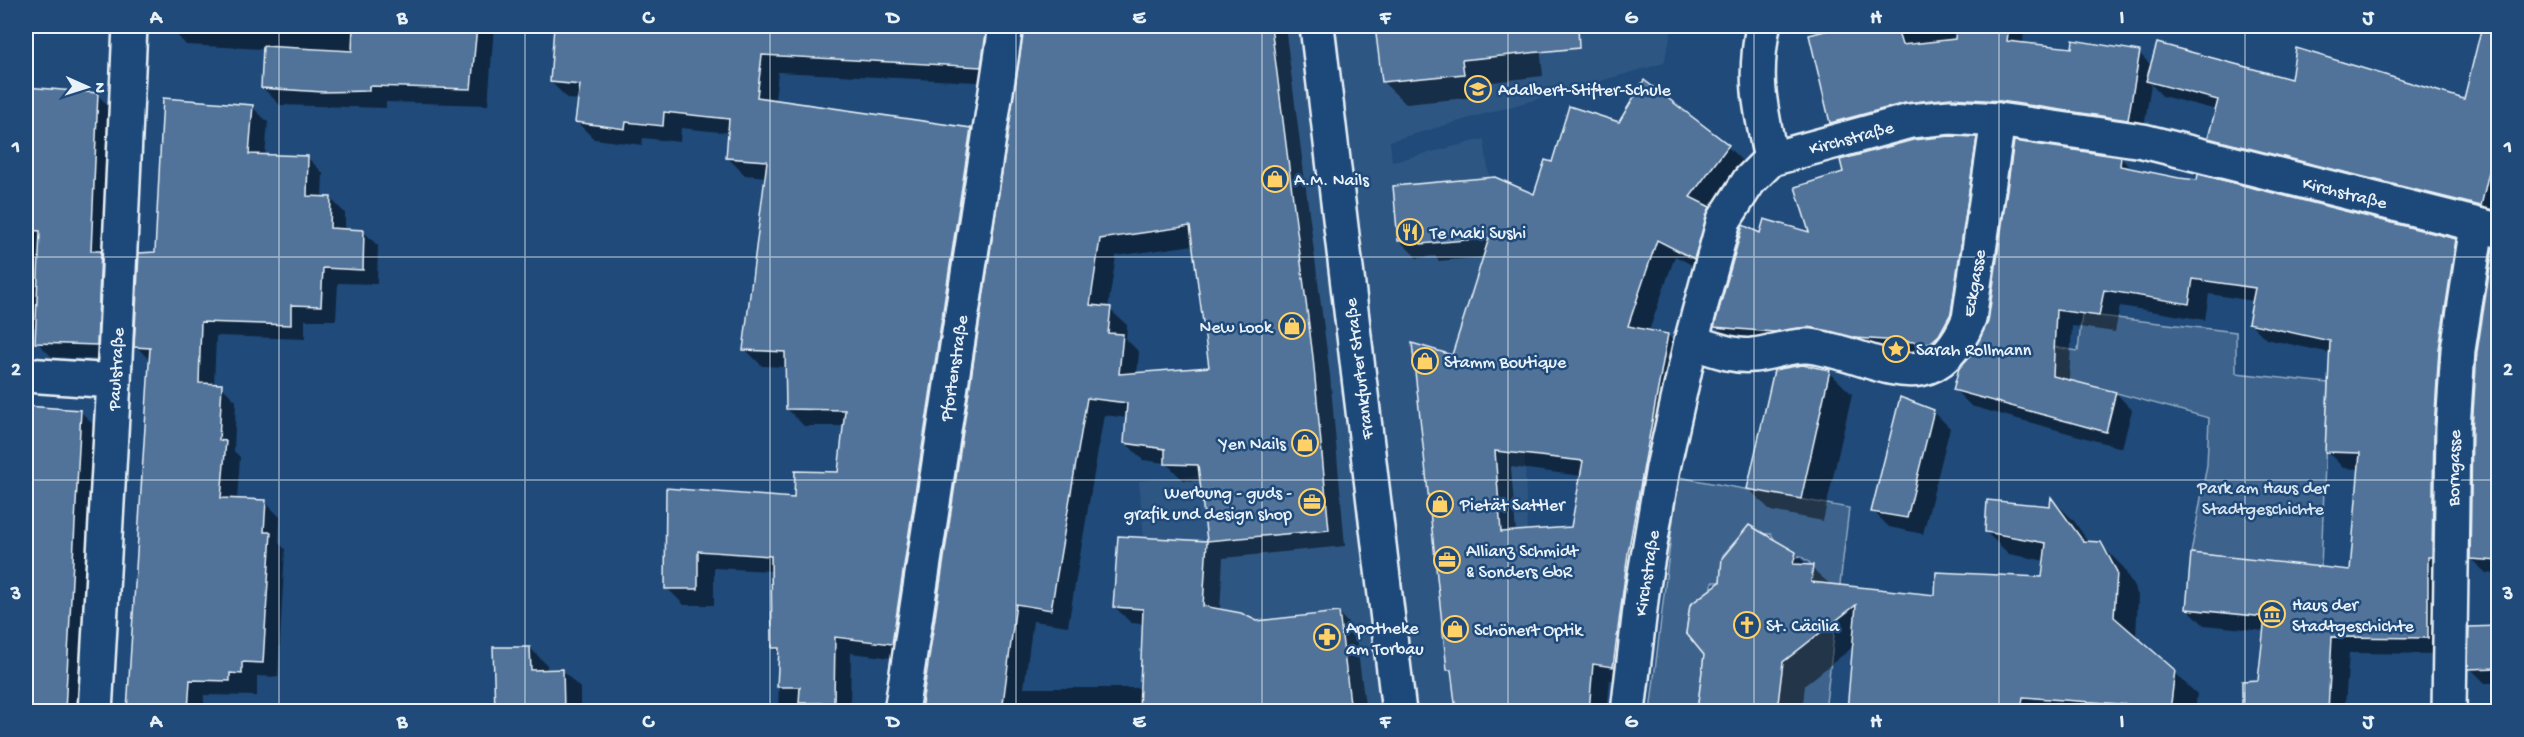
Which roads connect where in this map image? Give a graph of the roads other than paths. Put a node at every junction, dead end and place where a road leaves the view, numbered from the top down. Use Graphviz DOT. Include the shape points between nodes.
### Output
graph roads {
  1 [pos="130,26"];
  2 [pos="1006,26"];
  3 [pos="1317,26"];
  4 [pos="1763,26"];
  5 [pos="1998,120"];
  6 [pos="1771,159"];
  7 [pos="2488,228"];
  8 [pos="1690,342"];
  9 [pos="26,375"];
  10 [pos="114,381"];
  11 [pos="95,711"];
  12 [pos="901,711"];
  13 [pos="1399,711"];
  14 [pos="1628,711"];
  15 [pos="2449,711"];
  1 -- 10 [label="street, Paulstraße"];
  2 -- 12 [label="street, Pfortenstraße"];
  3 -- 13 [label="street, Frankfurter Straße"];
  4 -- 6 [label="street" via="1757,90"];
  5 -- 6 [label="street, Kirchstraße" via="1950,117 1910,121"];
  5 -- 7 [label="street, Kirchstraße" via="2143,141"];
  5 -- 8 [label="street, Eckgasse" via="1969,319 1949,353 1912,371 1807,346 1751,356"];
  6 -- 8 [label="street, Kirchstraße" via="1749,181 1724,220"];
  7 -- 15 [label="street, Borngasse" via="2458,350"];
  8 -- 14 [label="street, Kirchstraße" via="1642,592"];
  9 -- 10 [label="street"];
  10 -- 11 [label="street, Paulstraße"];
}
